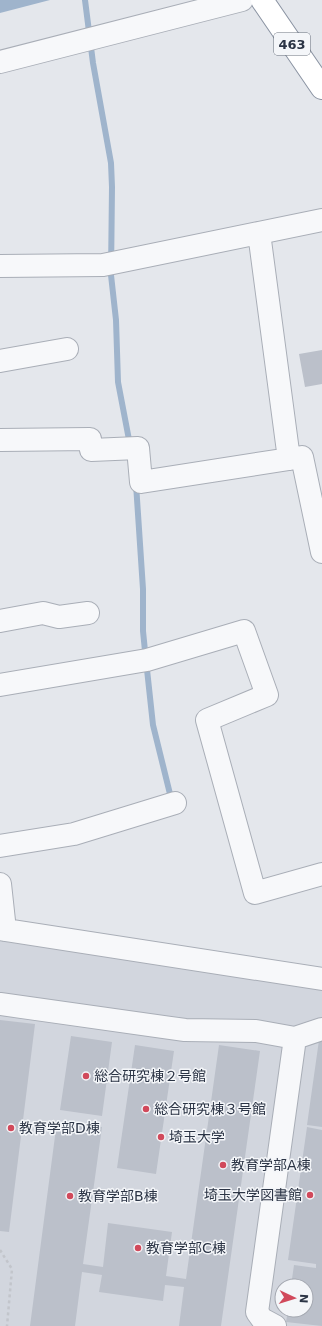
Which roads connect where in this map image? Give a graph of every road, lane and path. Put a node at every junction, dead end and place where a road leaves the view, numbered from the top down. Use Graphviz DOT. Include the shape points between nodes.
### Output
graph roads {
  1 [pos="242,0"];
  2 [pos="262,0"];
  3 [pos="0,62"];
  4 [pos="322,88"];
  5 [pos="322,220"];
  6 [pos="259,233"];
  7 [pos="0,266"];
  8 [pos="67,349"];
  9 [pos="0,361"];
  10 [pos="0,440"];
  11 [pos="289,459"];
  12 [pos="322,552"];
  13 [pos="88,613"];
  14 [pos="0,622"];
  15 [pos="0,685"];
  16 [pos="175,803"];
  17 [pos="0,846"];
  18 [pos="322,874"];
  19 [pos="0,884"];
  20 [pos="2,929"];
  21 [pos="322,979"];
  22 [pos="0,1004"];
  23 [pos="322,1029"];
  24 [pos="295,1038"];
  25 [pos="0,1250"];
  26 [pos="7,1326"];
  27 [pos="275,1326"];
  1 -- 3 [label="street"];
  2 -- 4 [label="highway, 463"];
  5 -- 6 [label="street"];
  6 -- 7 [label="street" via="103,265"];
  6 -- 11 [label="street"];
  8 -- 9 [label="street"];
  10 -- 11 [label="street" via="90,439 91,450 138,448 141,482"];
  11 -- 12 [label="street" via="302,458"];
  13 -- 14 [label="street" via="59,617 43,613"];
  15 -- 18 [label="street" via="147,660 244,631 267,695 207,720 255,893"];
  16 -- 17 [label="street" via="74,834"];
  19 -- 20 [label="street"];
  20 -- 21 [label="street"];
  22 -- 24 [label="street" via="184,1030 256,1031"];
  23 -- 24 [label="street"];
  24 -- 27 [label="street" via="257,1312 262,1319"];
  25 -- 26 [label="path" via="12,1269"];
}
